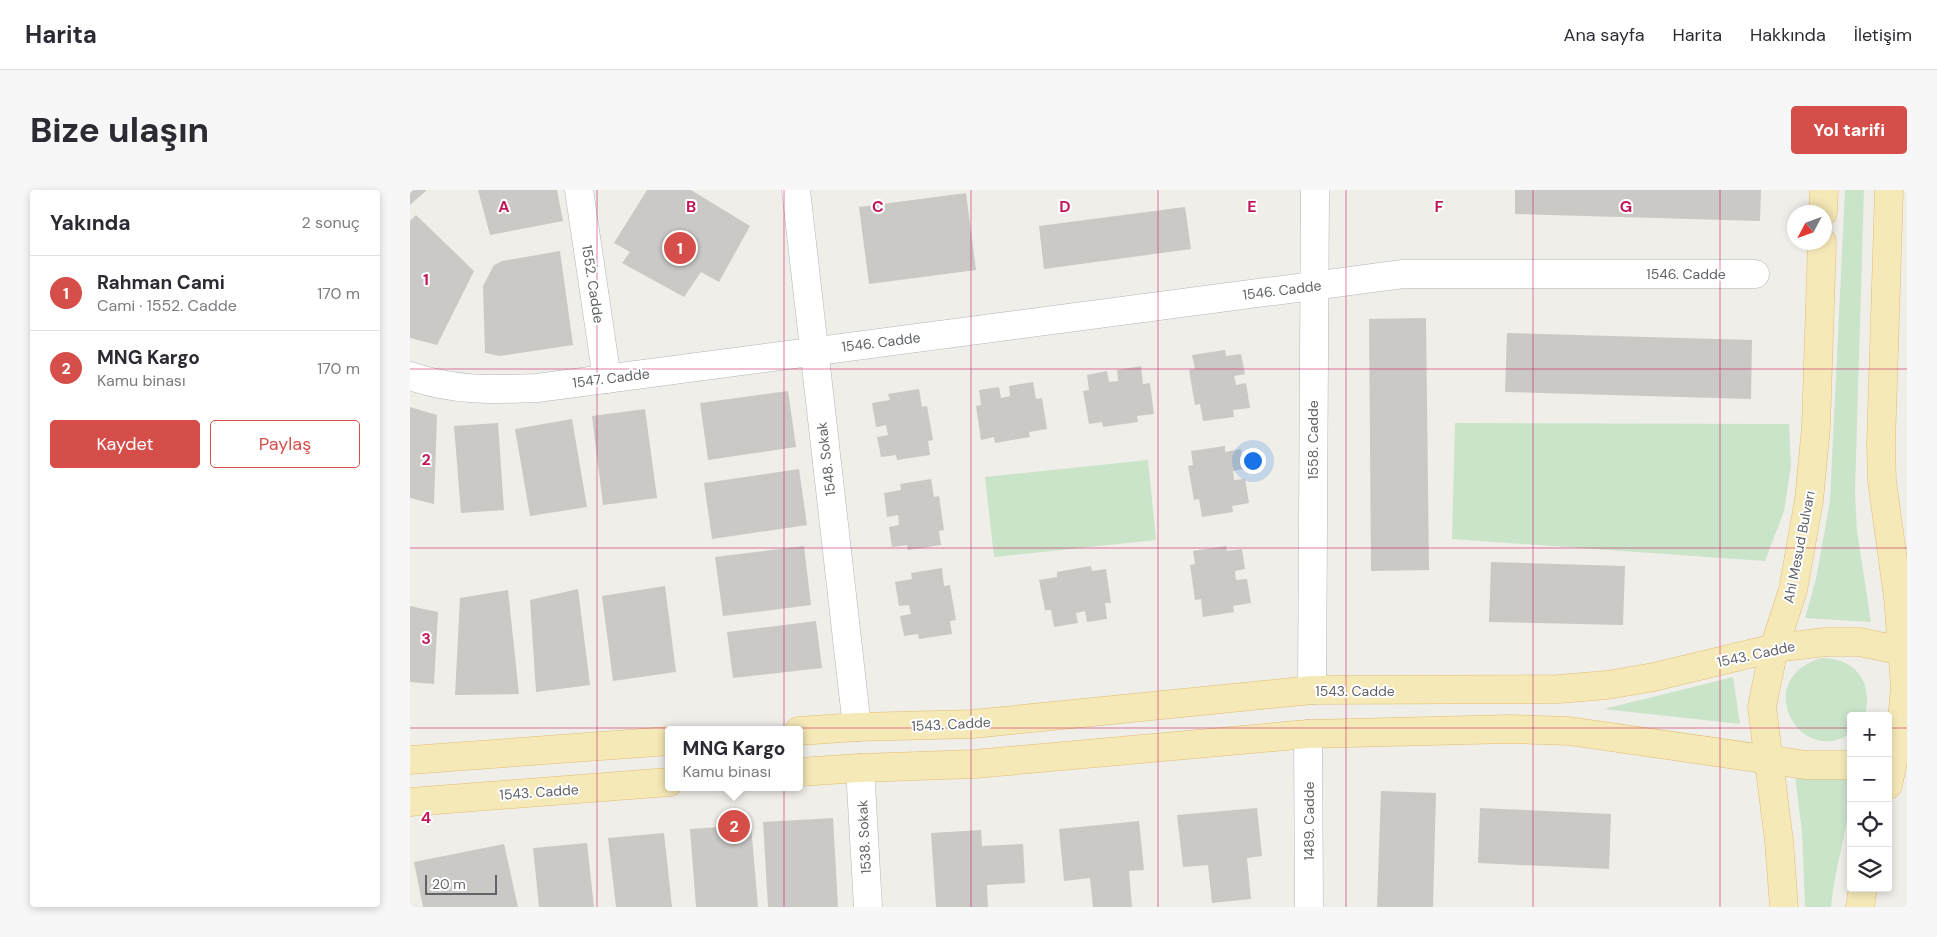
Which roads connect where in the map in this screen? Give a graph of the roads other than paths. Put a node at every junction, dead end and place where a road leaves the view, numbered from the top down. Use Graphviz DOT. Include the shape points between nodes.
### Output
graph roads {
  1 [pos="578,190"];
  2 [pos="796,190"];
  3 [pos="1315,190"];
  4 [pos="1824,190"];
  5 [pos="1889,190"];
  6 [pos="1823,205"];
  7 [pos="1822,250"];
  8 [pos="1754,274"];
  9 [pos="1314,286"];
  10 [pos="813,351"];
  11 [pos="410,376"];
  12 [pos="608,379"];
  13 [pos="1774,648"];
  14 [pos="1904,651"];
  15 [pos="1312,690"];
  16 [pos="857,727"];
  17 [pos="803,731"];
  18 [pos="1308,734"];
  19 [pos="665,741"];
  20 [pos="410,760"];
  21 [pos="1769,761"];
  22 [pos="1847,765"];
  23 [pos="1894,767"];
  24 [pos="860,768"];
  25 [pos="803,772"];
  26 [pos="665,782"];
  27 [pos="410,802"];
  28 [pos="1862,892"];
  29 [pos="868,907"];
  30 [pos="1309,907"];
  31 [pos="1784,907"];
  32 [pos="1860,907"];
  1 -- 12 [label="street, 1552. Cadde"];
  2 -- 10 [label="street, 1548. Sokak"];
  3 -- 9 [label="street, 1558. Cadde"];
  4 -- 6 [label="main road"];
  5 -- 14 [label="main road" via="1881,445 1883,490"];
  7 -- 13 [label="main road, Ahi Mesud Bulvarı" via="1816,427 1809,500 1793,590"];
  8 -- 9 [label="street, 1546. Cadde" via="1403,274"];
  9 -- 10 [label="street, 1546. Cadde"];
  9 -- 15 [label="street, 1558. Cadde"];
  10 -- 12 [label="street, 1547. Cadde"];
  10 -- 16 [label="street, 1548. Sokak"];
  11 -- 12 [label="street, 1547. Cadde" via="433,384 480,390 537,388"];
  13 -- 14 [label="main road, 1543. Cadde" via="1860,642"];
  13 -- 15 [label="main road, 1543. Cadde" via="1607,685 1559,689"];
  13 -- 21 [label="main road, Ahi Mesud Bulvarı" via="1762,707"];
  14 -- 23 [label="main road" via="1905,687"];
  15 -- 16 [label="main road, 1543. Cadde" via="974,724"];
  16 -- 17 [label="main road, 1543. Cadde"];
  18 -- 21 [label="main road" via="1569,731"];
  18 -- 24 [label="main road" via="975,764"];
  18 -- 30 [label="street, 1489. Cadde"];
  19 -- 20 [label="main road"];
  21 -- 22 [label="main road"];
  21 -- 31 [label="main road, Ahi Mesud Bulvarı"];
  24 -- 25 [label="main road"];
  24 -- 29 [label="street, 1538. Sokak"];
  26 -- 27 [label="main road, 1543. Cadde"];
  28 -- 32 [label="main road"];
}
